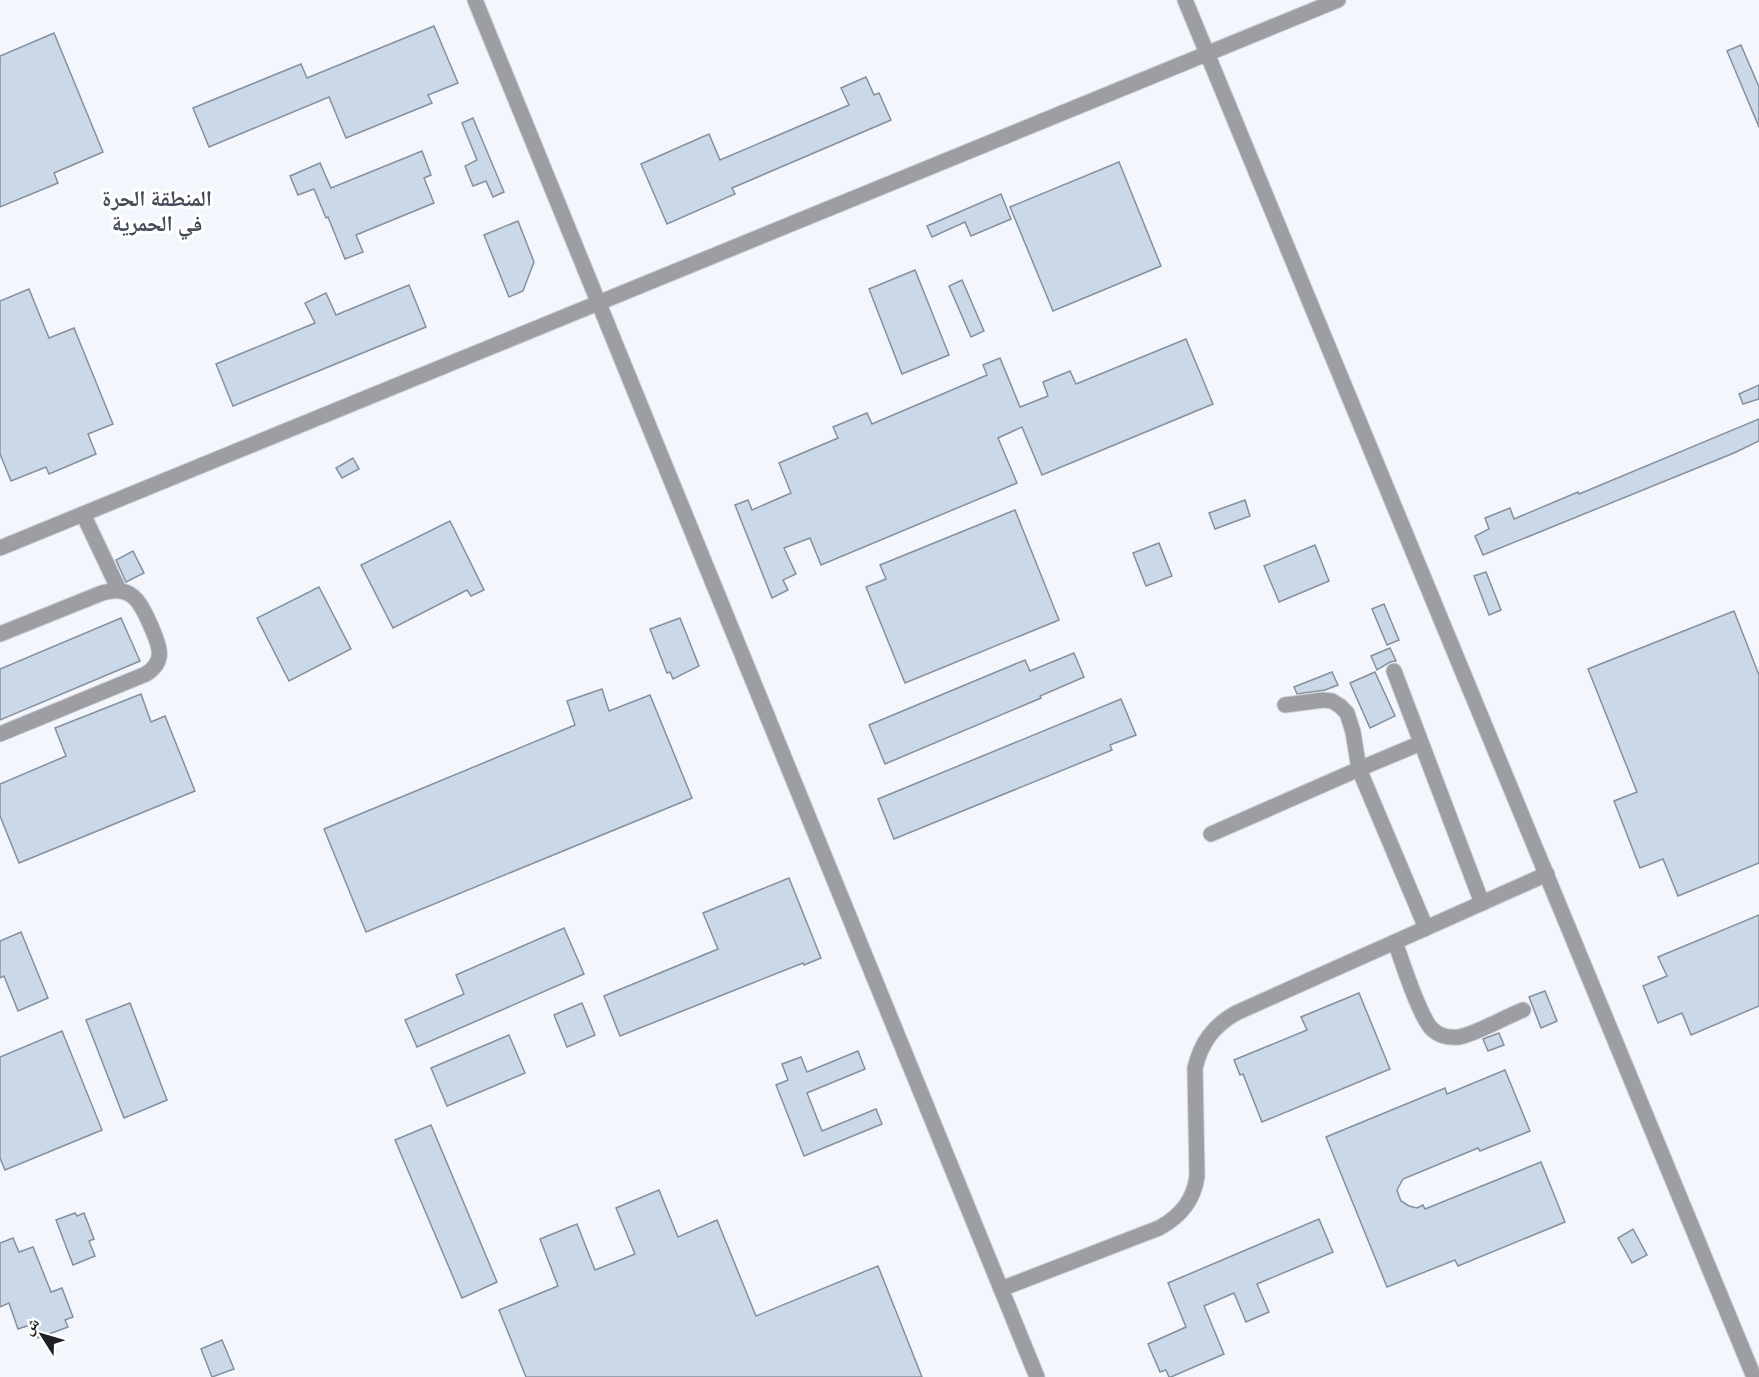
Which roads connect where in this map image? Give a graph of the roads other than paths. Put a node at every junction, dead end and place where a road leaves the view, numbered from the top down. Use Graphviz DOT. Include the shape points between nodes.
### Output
graph roads {
  1 [pos="475,0"];
  2 [pos="1185,0"];
  3 [pos="1338,0"];
  4 [pos="1207,54"];
  5 [pos="599,302"];
  6 [pos="83,514"];
  7 [pos="0,548"];
  8 [pos="119,590"];
  9 [pos="0,634"];
  10 [pos="1394,671"];
  11 [pos="1285,705"];
  12 [pos="0,734"];
  13 [pos="1421,743"];
  14 [pos="1359,769"];
  15 [pos="1211,834"];
  16 [pos="1547,874"];
  17 [pos="1482,903"];
  18 [pos="1426,928"];
  19 [pos="1395,942"];
  20 [pos="1522,1010"];
  21 [pos="1001,1289"];
  22 [pos="1037,1377"];
  23 [pos="1754,1377"];
  1 -- 5 [label="street"];
  2 -- 4 [label="street"];
  3 -- 4 [label="street"];
  4 -- 5 [label="street"];
  4 -- 16 [label="street"];
  5 -- 6 [label="street"];
  5 -- 21 [label="street"];
  6 -- 7 [label="street"];
  6 -- 8 [label="street"];
  8 -- 9 [label="street" via="102,593"];
  8 -- 12 [label="street" via="136,598 145,612 160,651 154,667 146,674"];
  10 -- 13 [label="street"];
  11 -- 14 [label="street" via="1323,700 1340,706 1350,722"];
  13 -- 14 [label="street"];
  13 -- 17 [label="street"];
  14 -- 15 [label="street"];
  14 -- 18 [label="street"];
  16 -- 17 [label="street"];
  16 -- 23 [label="street"];
  17 -- 18 [label="street"];
  18 -- 19 [label="street"];
  19 -- 20 [label="street" via="1423,1017 1440,1034 1466,1035"];
  19 -- 21 [label="street" via="1236,1013 1213,1030 1201,1048 1195,1068 1196,1187 1178,1216 1160,1228"];
  21 -- 22 [label="street"];
}
